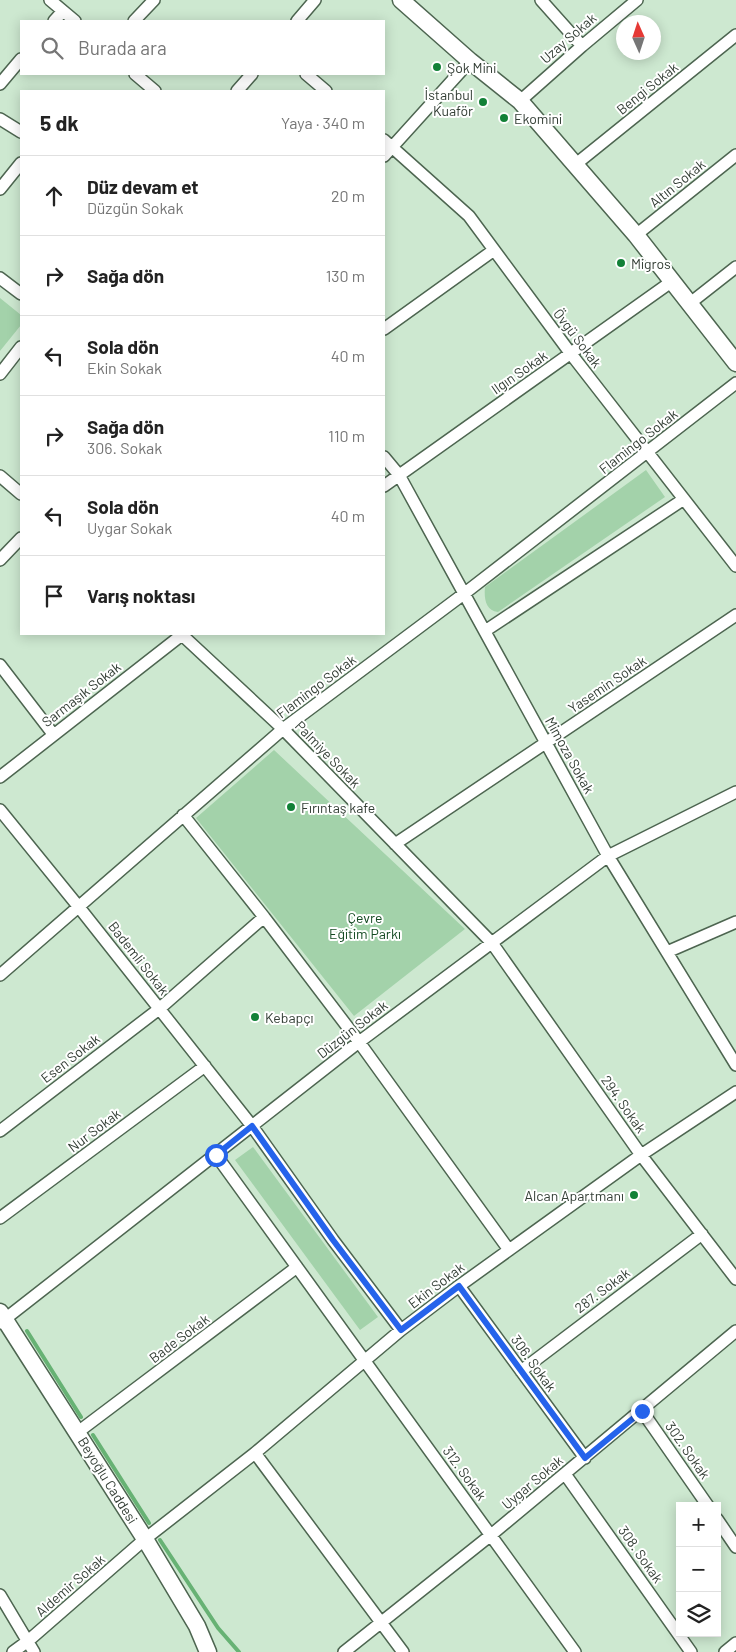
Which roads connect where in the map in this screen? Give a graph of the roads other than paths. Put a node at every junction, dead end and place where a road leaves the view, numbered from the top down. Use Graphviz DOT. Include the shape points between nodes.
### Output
graph roads {
  1 [pos="50,0"];
  2 [pos="154,0"];
  3 [pos="315,0"];
  4 [pos="541,0"];
  5 [pos="637,0"];
  6 [pos="410,3"];
  7 [pos="63,11"];
  8 [pos="55,20"];
  9 [pos="74,20"];
  10 [pos="135,20"];
  11 [pos="298,20"];
  12 [pos="736,36"];
  13 [pos="582,46"];
  14 [pos="20,60"];
  15 [pos="470,61"];
  16 [pos="136,75"];
  17 [pos="251,75"];
  18 [pos="307,75"];
  19 [pos="0,84"];
  20 [pos="154,90"];
  21 [pos="238,90"];
  22 [pos="325,90"];
  23 [pos="520,101"];
  24 [pos="0,119"];
  25 [pos="20,131"];
  26 [pos="388,143"];
  27 [pos="736,155"];
  28 [pos="20,164"];
  29 [pos="576,164"];
  30 [pos="0,189"];
  31 [pos="636,236"];
  32 [pos="494,250"];
  33 [pos="736,267"];
  34 [pos="0,278"];
  35 [pos="671,282"];
  36 [pos="20,293"];
  37 [pos="689,304"];
  38 [pos="385,326"];
  39 [pos="20,348"];
  40 [pos="570,354"];
  41 [pos="736,363"];
  42 [pos="0,374"];
  43 [pos="736,384"];
  44 [pos="648,453"];
  45 [pos="385,459"];
  46 [pos="399,475"];
  47 [pos="0,476"];
  48 [pos="385,485"];
  49 [pos="20,493"];
  50 [pos="684,499"];
  51 [pos="20,539"];
  52 [pos="0,560"];
  53 [pos="736,566"];
  54 [pos="464,593"];
  55 [pos="736,615"];
  56 [pos="485,631"];
  57 [pos="181,635"];
  58 [pos="183,635"];
  59 [pos="0,666"];
  60 [pos="283,729"];
  61 [pos="53,734"];
  62 [pos="546,743"];
  63 [pos="0,777"];
  64 [pos="736,792"];
  65 [pos="0,810"];
  66 [pos="183,815"];
  67 [pos="395,844"];
  68 [pos="608,856"];
  69 [pos="78,906"];
  70 [pos="264,917"];
  71 [pos="736,922"];
  72 [pos="492,942"];
  73 [pos="667,952"];
  74 [pos="0,975"];
  75 [pos="159,1008"];
  76 [pos="359,1042"];
  77 [pos="736,1065"];
  78 [pos="205,1066"];
  79 [pos="736,1092"];
  80 [pos="252,1126"];
  81 [pos="0,1131"];
  82 [pos="641,1154"];
  83 [pos="216,1155"];
  84 [pos="0,1218"];
  85 [pos="702,1234"];
  86 [pos="509,1250"];
  87 [pos="297,1267"];
  88 [pos="736,1279"];
  89 [pos="459,1286"];
  90 [pos="1,1318"];
  91 [pos="401,1330"];
  92 [pos="736,1331"];
  93 [pos="365,1361"];
  94 [pos="521,1371"];
  95 [pos="642,1411"];
  96 [pos="78,1432"];
  97 [pos="256,1453"];
  98 [pos="585,1458"];
  99 [pos="565,1474"];
  100 [pos="705,1502"];
  101 [pos="721,1525"];
  102 [pos="491,1535"];
  103 [pos="145,1539"];
  104 [pos="736,1547"];
  105 [pos="0,1595"];
  106 [pos="380,1622"];
  107 [pos="28,1641"];
  108 [pos="13,1652"];
  109 [pos="34,1652"];
  110 [pos="208,1652"];
  111 [pos="344,1652"];
  112 [pos="404,1652"];
  113 [pos="575,1652"];
  114 [pos="692,1652"];
  1 -- 7 [label="street"];
  2 -- 10 [label="street"];
  3 -- 11 [label="street"];
  4 -- 13 [label="street"];
  5 -- 13 [label="street, Uzay Sokak"];
  6 -- 15 [label="main road"];
  7 -- 8 [label="street"];
  7 -- 9 [label="street"];
  12 -- 29 [label="street, Bengi Sokak"];
  13 -- 23 [label="street, Uzay Sokak"];
  14 -- 19 [label="street"];
  15 -- 23 [label="main road"];
  15 -- 26 [label="street"];
  16 -- 20 [label="street"];
  17 -- 21 [label="street"];
  18 -- 22 [label="street"];
  23 -- 29 [label="main road"];
  24 -- 25 [label="street"];
  26 -- 32 [label="street, Övgü Sokak" via="469,216"];
  27 -- 31 [label="street, Altın Sokak"];
  28 -- 30 [label="street"];
  29 -- 31 [label="main road"];
  31 -- 35 [label="main road"];
  32 -- 38 [label="street"];
  32 -- 40 [label="street, Övgü Sokak"];
  33 -- 37 [label="street"];
  34 -- 36 [label="street"];
  35 -- 37 [label="main road"];
  35 -- 40 [label="street, Ilgın Sokak"];
  37 -- 41 [label="main road"];
  39 -- 42 [label="street"];
  40 -- 44 [label="street, Övgü Sokak"];
  40 -- 46 [label="street, Ilgın Sokak"];
  43 -- 44 [label="street, Flamingo Sokak"];
  44 -- 50 [label="street, Övgü Sokak"];
  44 -- 54 [label="street, Flamingo Sokak"];
  45 -- 46 [label="street, Mimoza Sokak"];
  46 -- 48 [label="street, Ilgın Sokak"];
  46 -- 54 [label="street, Mimoza Sokak"];
  47 -- 49 [label="street"];
  50 -- 53 [label="street, Övgü Sokak"];
  50 -- 56 [label="street"];
  51 -- 52 [label="street"];
  54 -- 56 [label="street, Mimoza Sokak"];
  54 -- 60 [label="street, Flamingo Sokak"];
  55 -- 62 [label="street, Yasemin Sokak"];
  56 -- 62 [label="street, Mimoza Sokak"];
  57 -- 61 [label="street, Sarmaşık Sokak"];
  58 -- 60 [label="street, Palmiye Sokak"];
  59 -- 61 [label="street"];
  60 -- 66 [label="street, Flamingo Sokak"];
  60 -- 67 [label="street, Palmiye Sokak"];
  61 -- 63 [label="street, Sarmaşık Sokak"];
  62 -- 67 [label="street, Yasemin Sokak"];
  62 -- 68 [label="street, Mimoza Sokak"];
  64 -- 68 [label="street, Düzgün Sokak"];
  65 -- 69 [label="street, Bademli Sokak"];
  66 -- 69 [label="street, Flamingo Sokak"];
  66 -- 70 [label="street"];
  67 -- 72 [label="street, Palmiye Sokak"];
  68 -- 72 [label="street, Düzgün Sokak"];
  68 -- 73 [label="street, Mimoza Sokak"];
  69 -- 74 [label="street, Flamingo Sokak"];
  69 -- 75 [label="street, Bademli Sokak"];
  70 -- 75 [label="street, Esen Sokak"];
  70 -- 76 [label="street"];
  71 -- 73 [label="street"];
  72 -- 76 [label="street, Düzgün Sokak"];
  72 -- 82 [label="street, 294. Sokak"];
  73 -- 77 [label="street, Mimoza Sokak"];
  75 -- 78 [label="street, Bademli Sokak"];
  75 -- 81 [label="street, Esen Sokak"];
  76 -- 80 [label="street, Düzgün Sokak"];
  76 -- 86 [label="street"];
  78 -- 80 [label="street, Bademli Sokak"];
  78 -- 84 [label="street, Nur Sokak"];
  79 -- 82 [label="street, Ekin Sokak"];
  80 -- 83 [label="street, Düzgün Sokak"];
  80 -- 91 [label="street, Bademli Sokak"];
  82 -- 85 [label="street, 294. Sokak"];
  82 -- 86 [label="street, Ekin Sokak"];
  83 -- 87 [label="street, 312. Sokak"];
  83 -- 90 [label="street, Düzgün Sokak"];
  85 -- 88 [label="street, 294. Sokak"];
  85 -- 94 [label="street, 287. Sokak"];
  86 -- 89 [label="street, Ekin Sokak"];
  87 -- 93 [label="street, 312. Sokak"];
  87 -- 96 [label="street, Bade Sokak"];
  89 -- 91 [label="street, Ekin Sokak"];
  89 -- 94 [label="street, 306. Sokak"];
  90 -- 96 [label="main road, Beyoğlu Caddesi"];
  91 -- 93 [label="street, Ekin Sokak"];
  92 -- 95 [label="street, Uygar Sokak"];
  93 -- 97 [label="street, Ekin Sokak"];
  93 -- 102 [label="street, 312. Sokak"];
  94 -- 98 [label="street, 306. Sokak"];
  95 -- 98 [label="street, Uygar Sokak"];
  95 -- 100 [label="street, 302. Sokak"];
  96 -- 103 [label="main road, Beyoğlu Caddesi"];
  97 -- 103 [label="street, Ekin Sokak"];
  97 -- 106 [label="street"];
  98 -- 99 [label="street, Uygar Sokak"];
  99 -- 102 [label="street, Uygar Sokak"];
  99 -- 114 [label="street, 308. Sokak"];
  101 -- 104 [label="street"];
  102 -- 106 [label="street, Uygar Sokak"];
  102 -- 113 [label="street, 312. Sokak"];
  103 -- 107 [label="street, Aldemir Sokak"];
  103 -- 110 [label="main road, Beyoğlu Caddesi" via="197,1626"];
  105 -- 107 [label="street"];
  106 -- 111 [label="street, Uygar Sokak"];
  106 -- 112 [label="street"];
  107 -- 108 [label="street, Aldemir Sokak"];
  107 -- 109 [label="street"];
}
